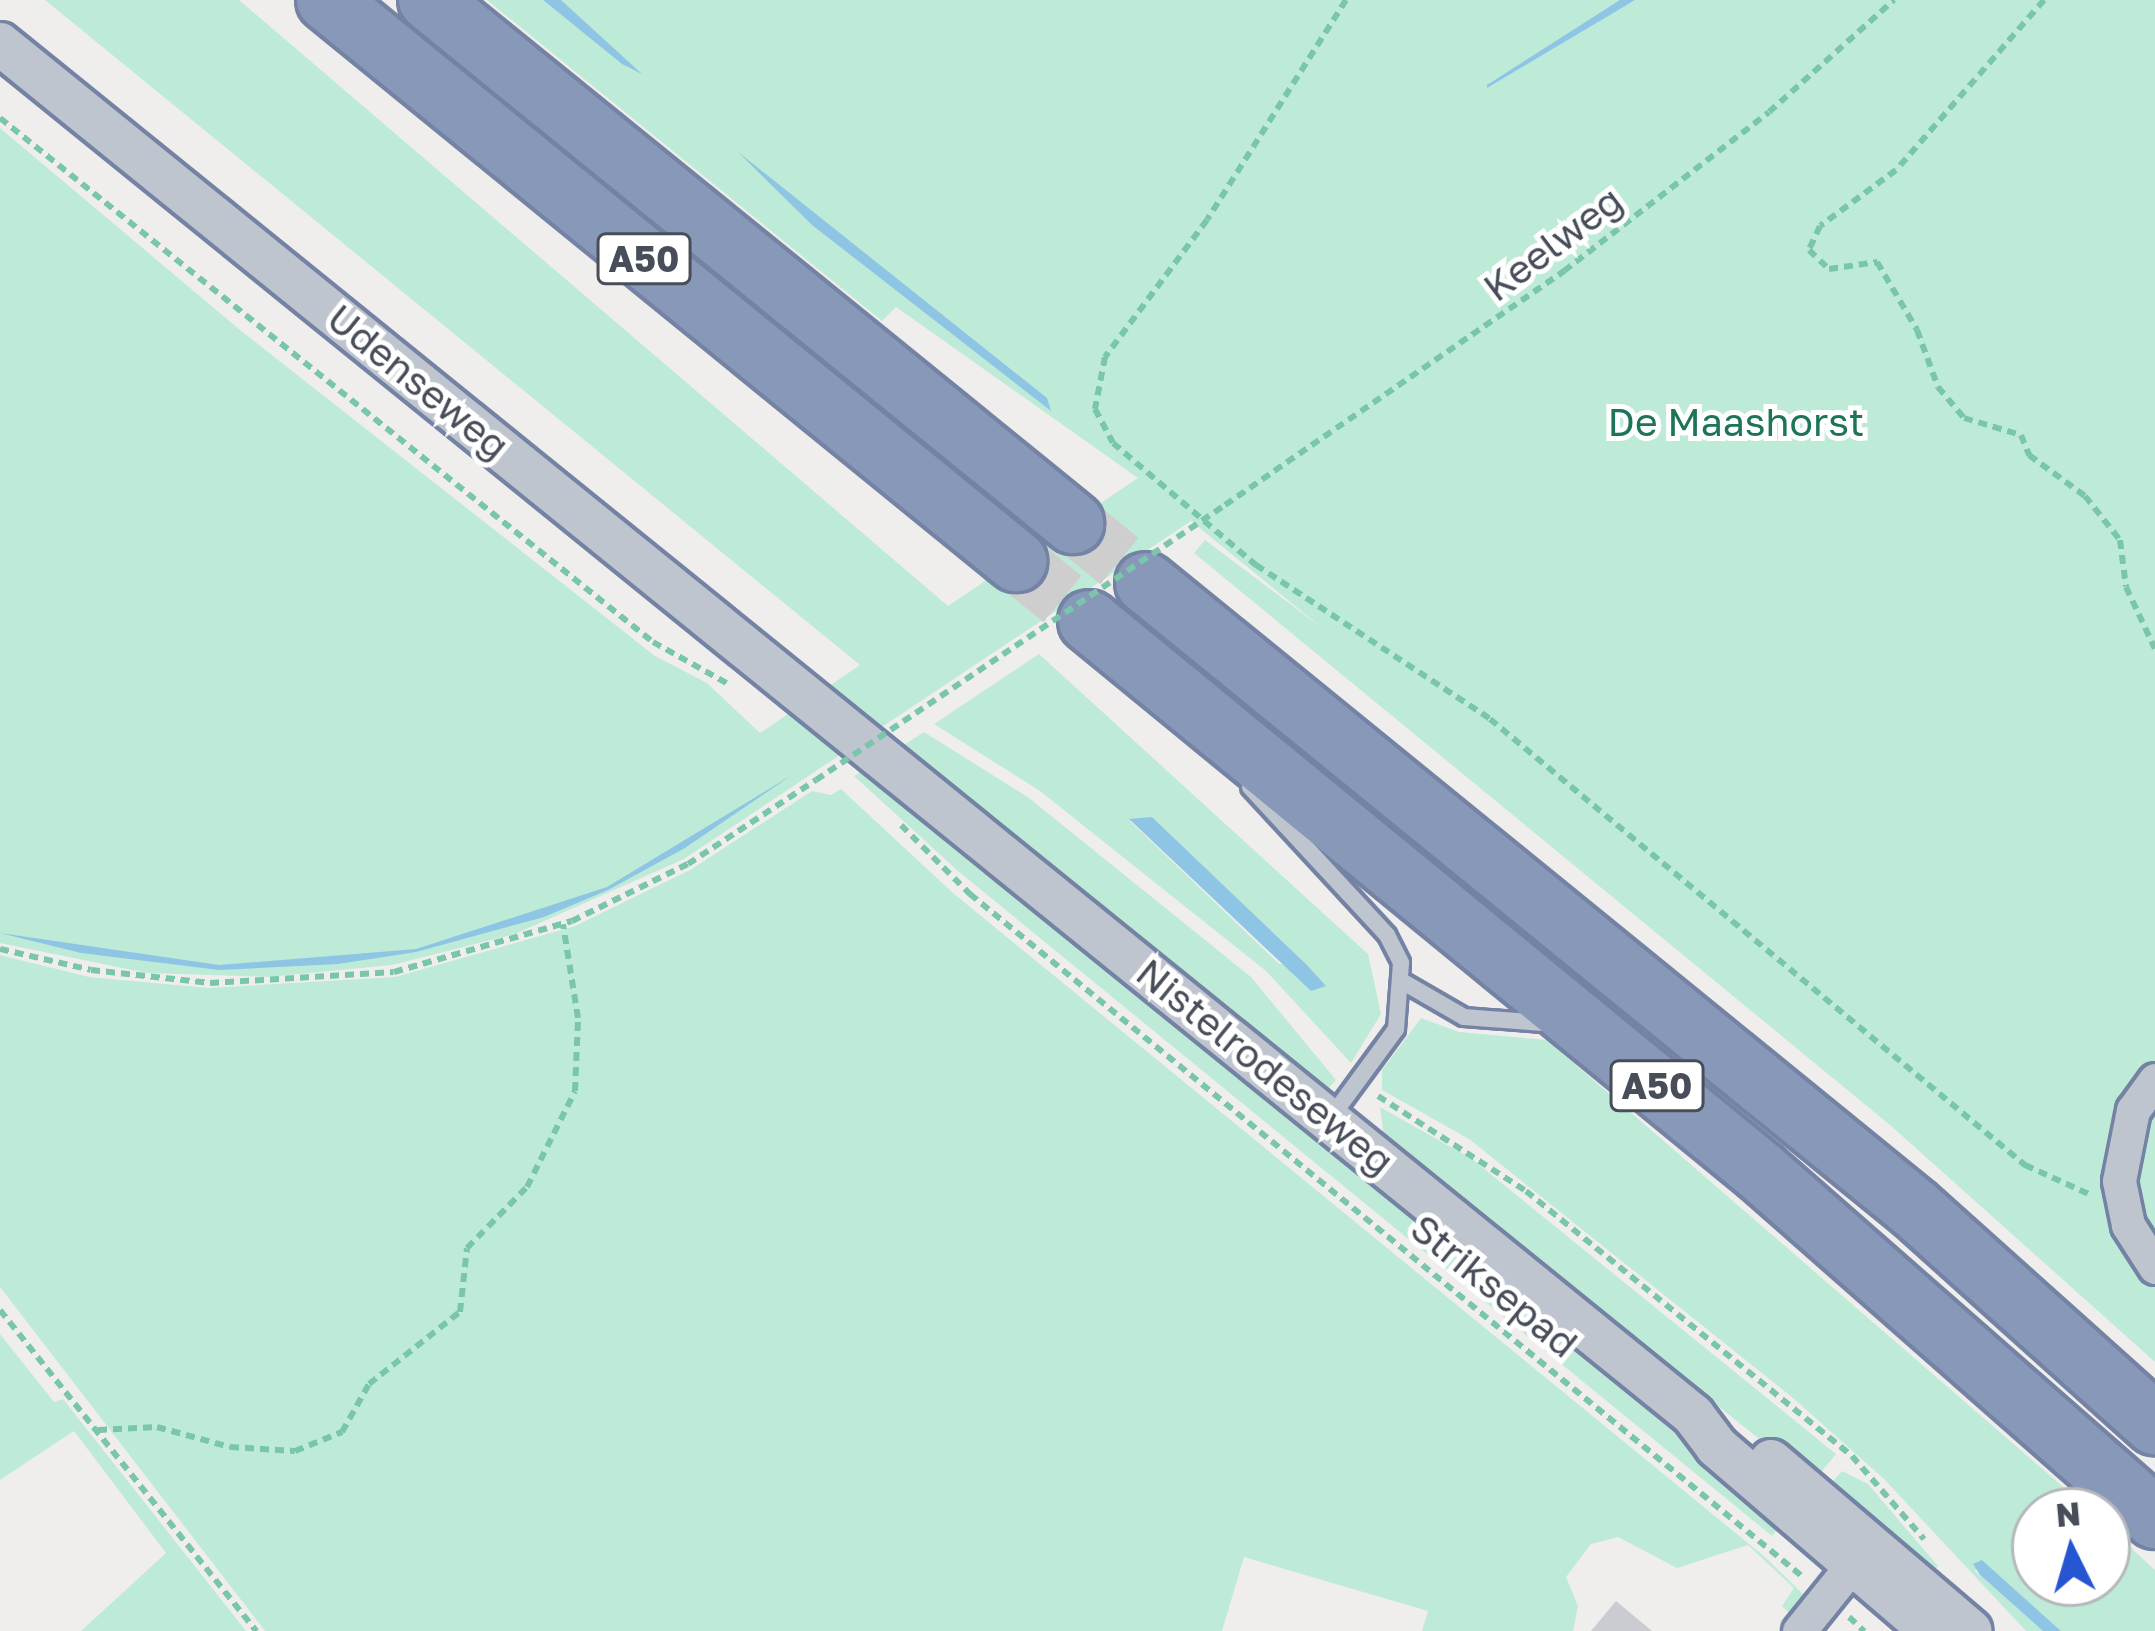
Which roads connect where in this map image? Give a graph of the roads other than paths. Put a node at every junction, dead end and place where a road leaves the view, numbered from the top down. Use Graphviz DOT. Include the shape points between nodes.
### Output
graph roads {
  1 [pos="327,0"];
  2 [pos="429,0"];
  3 [pos="0,44"];
  4 [pos="1073,523"];
  5 [pos="1016,561"];
  6 [pos="1146,583"];
  7 [pos="1089,621"];
  8 [pos="1148,668"];
  9 [pos="825,737"];
  10 [pos="1405,983"];
  11 [pos="1581,1024"];
  12 [pos="2155,1080"];
  13 [pos="1330,1119"];
  14 [pos="2155,1268"];
  15 [pos="2155,1424"];
  16 [pos="2155,1518"];
  17 [pos="1850,1568"];
  18 [pos="1799,1631"];
  19 [pos="1931,1631"];
  20 [pos="1971,1631"];
  1 -- 5 [label="highway, A50"];
  2 -- 4 [label="highway, A50"];
  3 -- 9 [label="street, Udenseweg"];
  6 -- 15 [label="highway, A50" via="1914,1208"];
  7 -- 8 [label="highway, A50"];
  8 -- 10 [label="lane" via="1387,935"];
  8 -- 11 [label="highway, A50"];
  9 -- 13 [label="street, Nistelrodeseweg"];
  10 -- 11 [label="lane" via="1464,1017"];
  10 -- 13 [label="lane" via="1396,1029"];
  11 -- 16 [label="highway, A50"];
  12 -- 14 [label="street" via="2133,1110 2121,1148 2125,1210"];
  13 -- 17 [label="street, Nistelrodeseweg" via="1693,1414 1732,1431"];
  17 -- 18 [label="street"];
  17 -- 19 [label="street, Nistelrodeseweg"];
  17 -- 20 [label="street, Nistelrodeseweg"];
}
